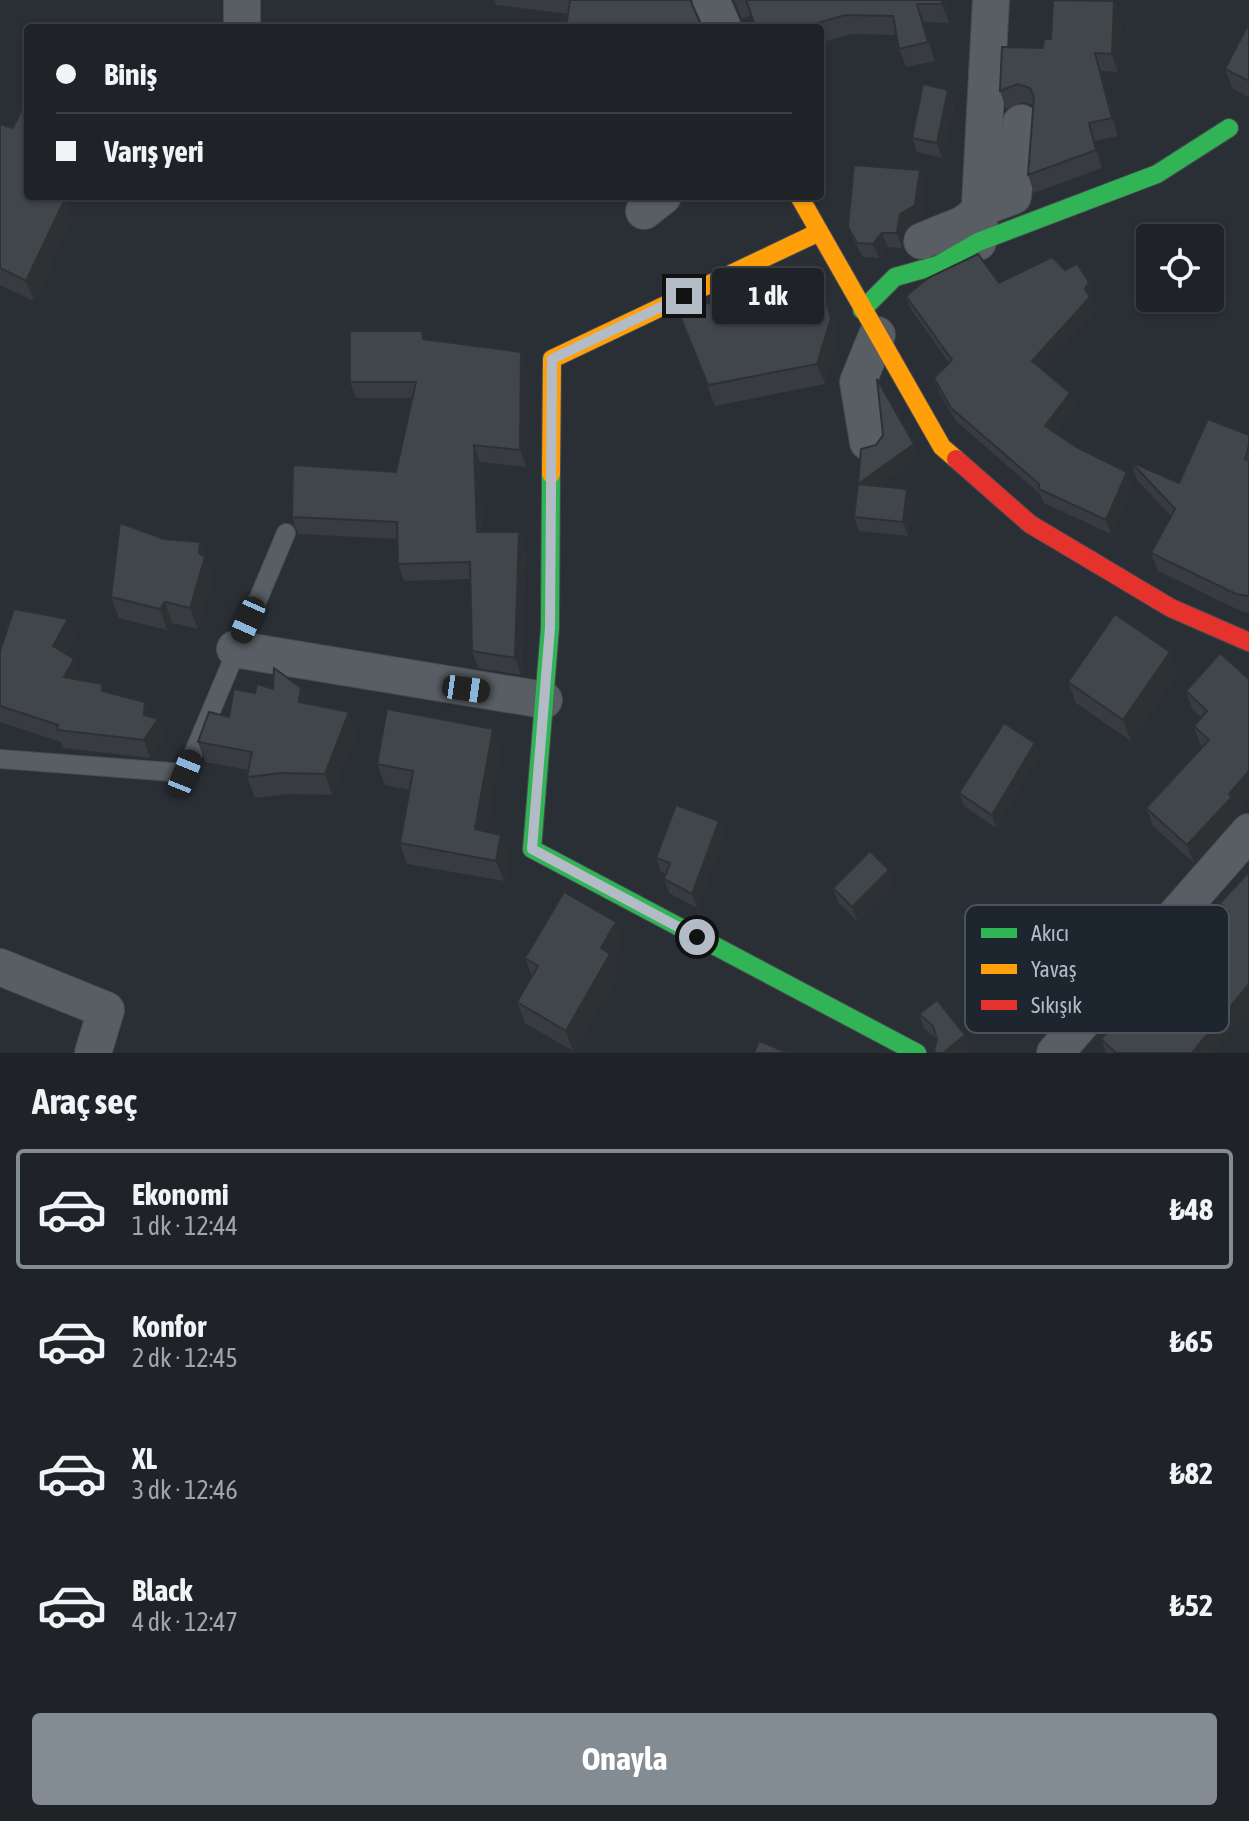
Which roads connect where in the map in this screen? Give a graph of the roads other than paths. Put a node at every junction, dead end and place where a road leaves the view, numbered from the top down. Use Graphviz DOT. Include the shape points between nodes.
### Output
graph roads {
  1 [pos="242,0"];
  2 [pos="711,0"];
  3 [pos="991,0"];
  4 [pos="242,24"];
  5 [pos="721,24"];
  6 [pos="1021,123"];
  7 [pos="1229,128"];
  8 [pos="801,200"];
  9 [pos="980,221"];
  10 [pos="817,233"];
  11 [pos="922,241"];
  12 [pos="870,322"];
  13 [pos="868,442"];
  14 [pos="286,533"];
  15 [pos="1249,642"];
  16 [pos="235,649"];
  17 [pos="544,700"];
  18 [pos="0,759"];
  19 [pos="1249,832"];
  20 [pos="1185,905"];
  21 [pos="0,967"];
  22 [pos="1073,1033"];
  23 [pos="93,1053"];
  24 [pos="917,1053"];
  25 [pos="1055,1053"];
  1 -- 4 [label="street"];
  2 -- 5 [label="street"];
  3 -- 9 [label="street"];
  6 -- 9 [label="street" via="1013,196"];
  7 -- 9 [label="street" via="1157,174"];
  8 -- 10 [label="street"];
  9 -- 11 [label="street"];
  9 -- 12 [label="street" via="938,265 895,277"];
  10 -- 12 [label="street"];
  10 -- 17 [label="street" via="552,359 550,628"];
  12 -- 13 [label="street" via="858,382"];
  12 -- 15 [label="street" via="942,447 1030,524 1171,608"];
  14 -- 16 [label="lane"];
  16 -- 17 [label="street"];
  16 -- 18 [label="lane" via="185,773"];
  17 -- 24 [label="street" via="532,849"];
  19 -- 20 [label="street"];
  21 -- 23 [label="street" via="106,1010"];
  22 -- 25 [label="street"];
}
